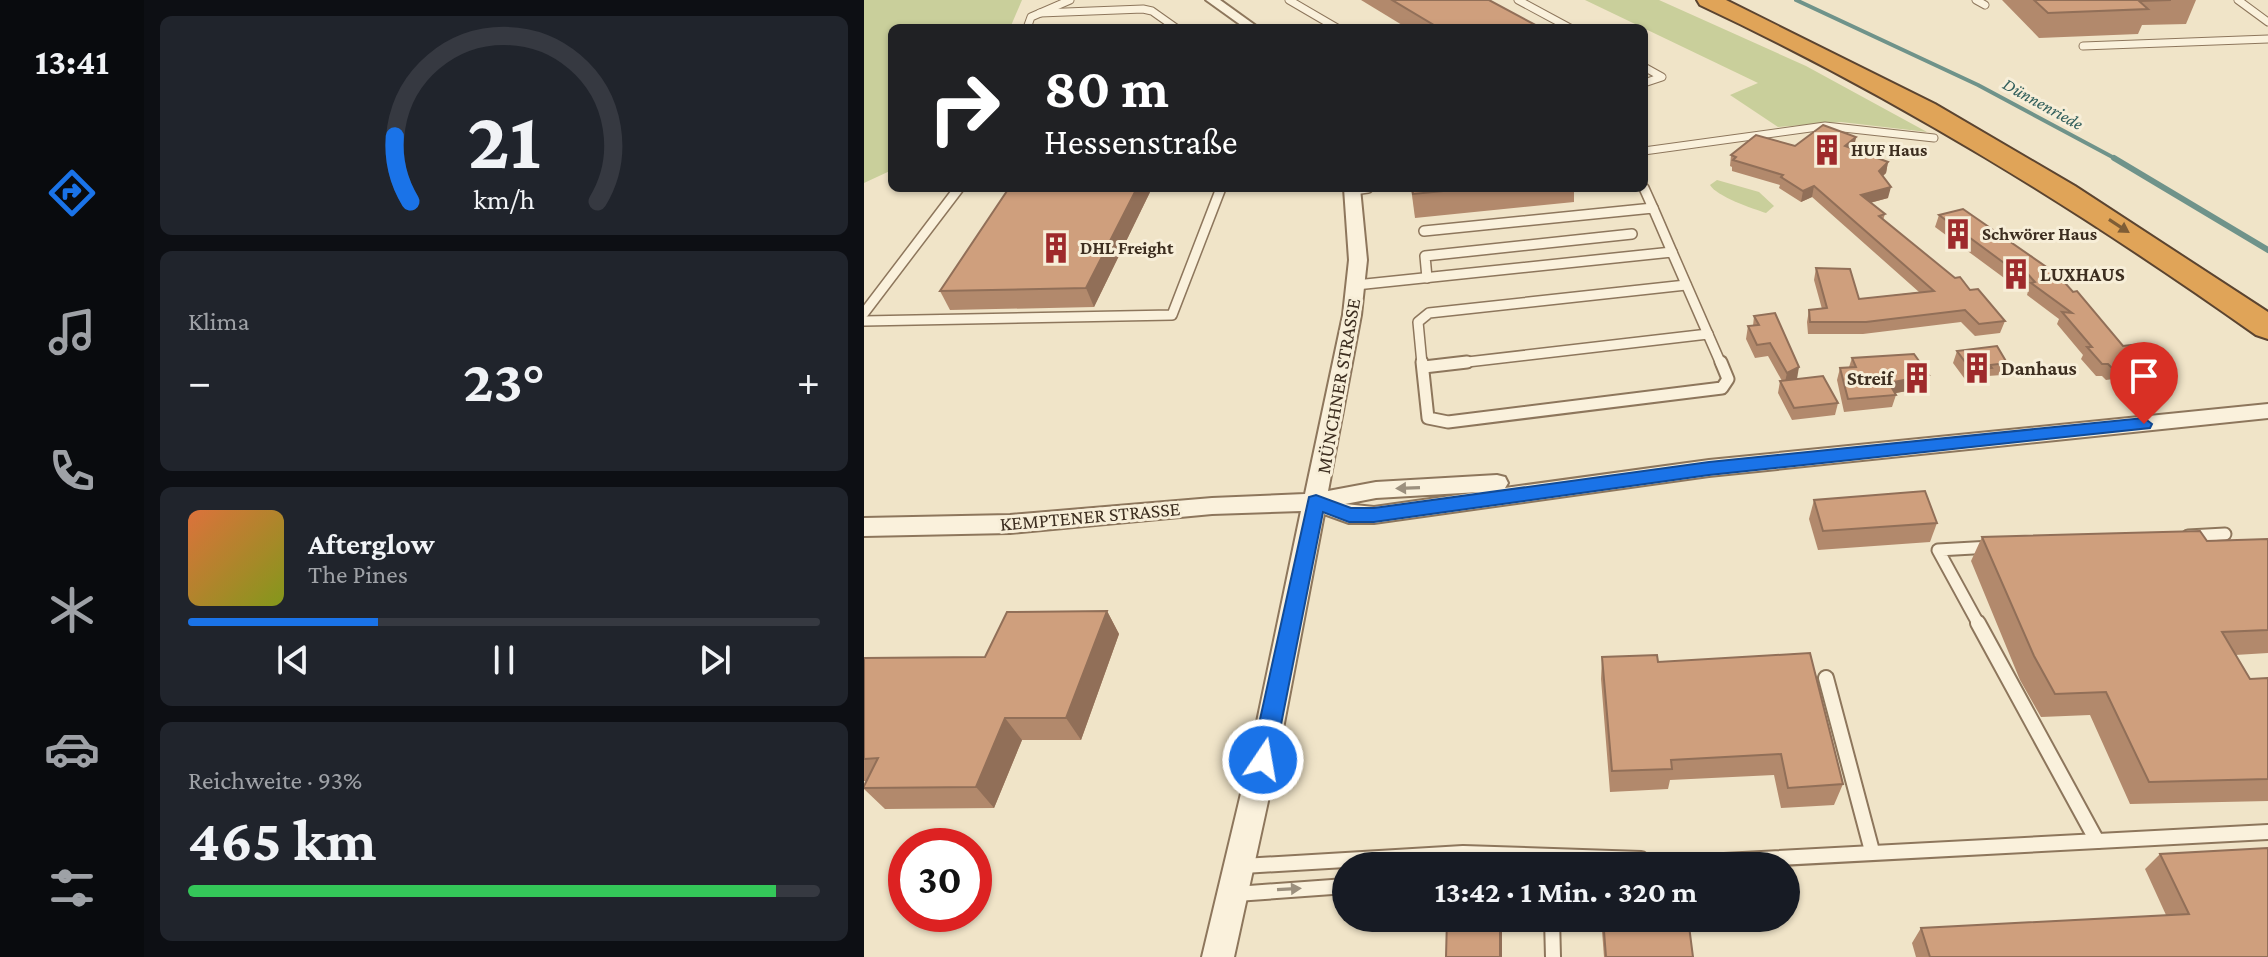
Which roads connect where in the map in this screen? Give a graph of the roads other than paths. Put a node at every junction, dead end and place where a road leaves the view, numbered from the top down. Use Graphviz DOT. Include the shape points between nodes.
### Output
graph roads {
  1 [pos="1053,0"];
  2 [pos="1070,0"];
  3 [pos="1081,0"];
  4 [pos="1212,0"];
  5 [pos="1289,0"];
  6 [pos="1518,0"];
  7 [pos="1708,0"];
  8 [pos="1742,0"];
  9 [pos="1976,0"];
  10 [pos="2238,0"];
  11 [pos="1046,1"];
  12 [pos="1100,3"];
  13 [pos="1985,5"];
  14 [pos="1116,10"];
  15 [pos="1040,13"];
  16 [pos="2268,22"];
  17 [pos="1028,24"];
  18 [pos="1170,24"];
  19 [pos="1247,24"];
  20 [pos="1330,24"];
  21 [pos="1563,24"];
  22 [pos="2268,39"];
  23 [pos="2083,46"];
  24 [pos="1648,69"];
  25 [pos="1648,82"];
  26 [pos="1934,138"];
  27 [pos="1648,150"];
  28 [pos="956,192"];
  29 [pos="1219,192"];
  30 [pos="1358,192"];
  31 [pos="1646,192"];
  32 [pos="1653,208"];
  33 [pos="1424,231"];
  34 [pos="1632,234"];
  35 [pos="1672,252"];
  36 [pos="1427,278"];
  37 [pos="1356,285"];
  38 [pos="1686,285"];
  39 [pos="2268,299"];
  40 [pos="864,313"];
  41 [pos="864,321"];
  42 [pos="2268,328"];
  43 [pos="1708,334"];
  44 [pos="1424,367"];
  45 [pos="2268,411"];
  46 [pos="1316,502"];
  47 [pos="864,527"];
  48 [pos="2225,534"];
  49 [pos="2178,537"];
  50 [pos="2002,547"];
  51 [pos="1826,678"];
  52 [pos="2268,832"];
  53 [pos="2097,841"];
  54 [pos="1872,851"];
  55 [pos="1800,855"];
  56 [pos="1332,869"];
  57 [pos="1235,880"];
  58 [pos="1332,885"];
  59 [pos="1552,932"];
  60 [pos="1218,957"];
  61 [pos="1553,957"];
  1 -- 11 [label="lane"];
  2 -- 15 [label="lane"];
  3 -- 15 [label="lane"];
  4 -- 19 [label="street"];
  5 -- 20 [label="lane"];
  6 -- 21 [label="lane"];
  7 -- 42 [label="highway, one-way" via="1816,50 1974,135"];
  8 -- 39 [label="highway" via="1998,128"];
  9 -- 13 [label="lane"];
  10 -- 16 [label="lane"];
  12 -- 14 [label="lane"];
  14 -- 15 [label="lane"];
  14 -- 18 [label="lane" via="1152,11"];
  15 -- 17 [label="lane"];
  22 -- 23 [label="lane"];
  24 -- 25 [label="lane" via="1662,77"];
  26 -- 27 [label="lane" via="1825,126"];
  28 -- 40 [label="lane"];
  29 -- 41 [label="lane" via="1172,315"];
  30 -- 37 [label="street, MÜNCHNER STRASSE"];
  31 -- 32 [label="lane"];
  32 -- 33 [label="lane"];
  32 -- 35 [label="lane"];
  34 -- 36 [label="lane" via="1425,256"];
  35 -- 36 [label="lane"];
  35 -- 38 [label="lane"];
  36 -- 37 [label="lane"];
  37 -- 46 [label="street, MÜNCHNER STRASSE"];
  38 -- 43 [label="lane"];
  38 -- 44 [label="lane" via="1429,313 1418,322"];
  43 -- 44 [label="lane"];
  43 -- 44 [label="lane" via="1728,379 1722,388 1448,422 1428,418"];
  45 -- 46 [label="street" via="1709,468 1374,515 1349,515"];
  46 -- 47 [label="street, KEMPTENER STRASSE" via="1010,524"];
  46 -- 57 [label="street, MÜNCHNER STRASSE"];
  48 -- 49 [label="lane"];
  50 -- 53 [label="lane" via="1938,550"];
  51 -- 54 [label="lane"];
  52 -- 53 [label="lane"];
  53 -- 54 [label="lane"];
  54 -- 55 [label="lane"];
  56 -- 57 [label="lane"];
  57 -- 58 [label="lane, one-way"];
  57 -- 60 [label="street, MÜNCHNER STRASSE"];
  59 -- 61 [label="lane"];
}
